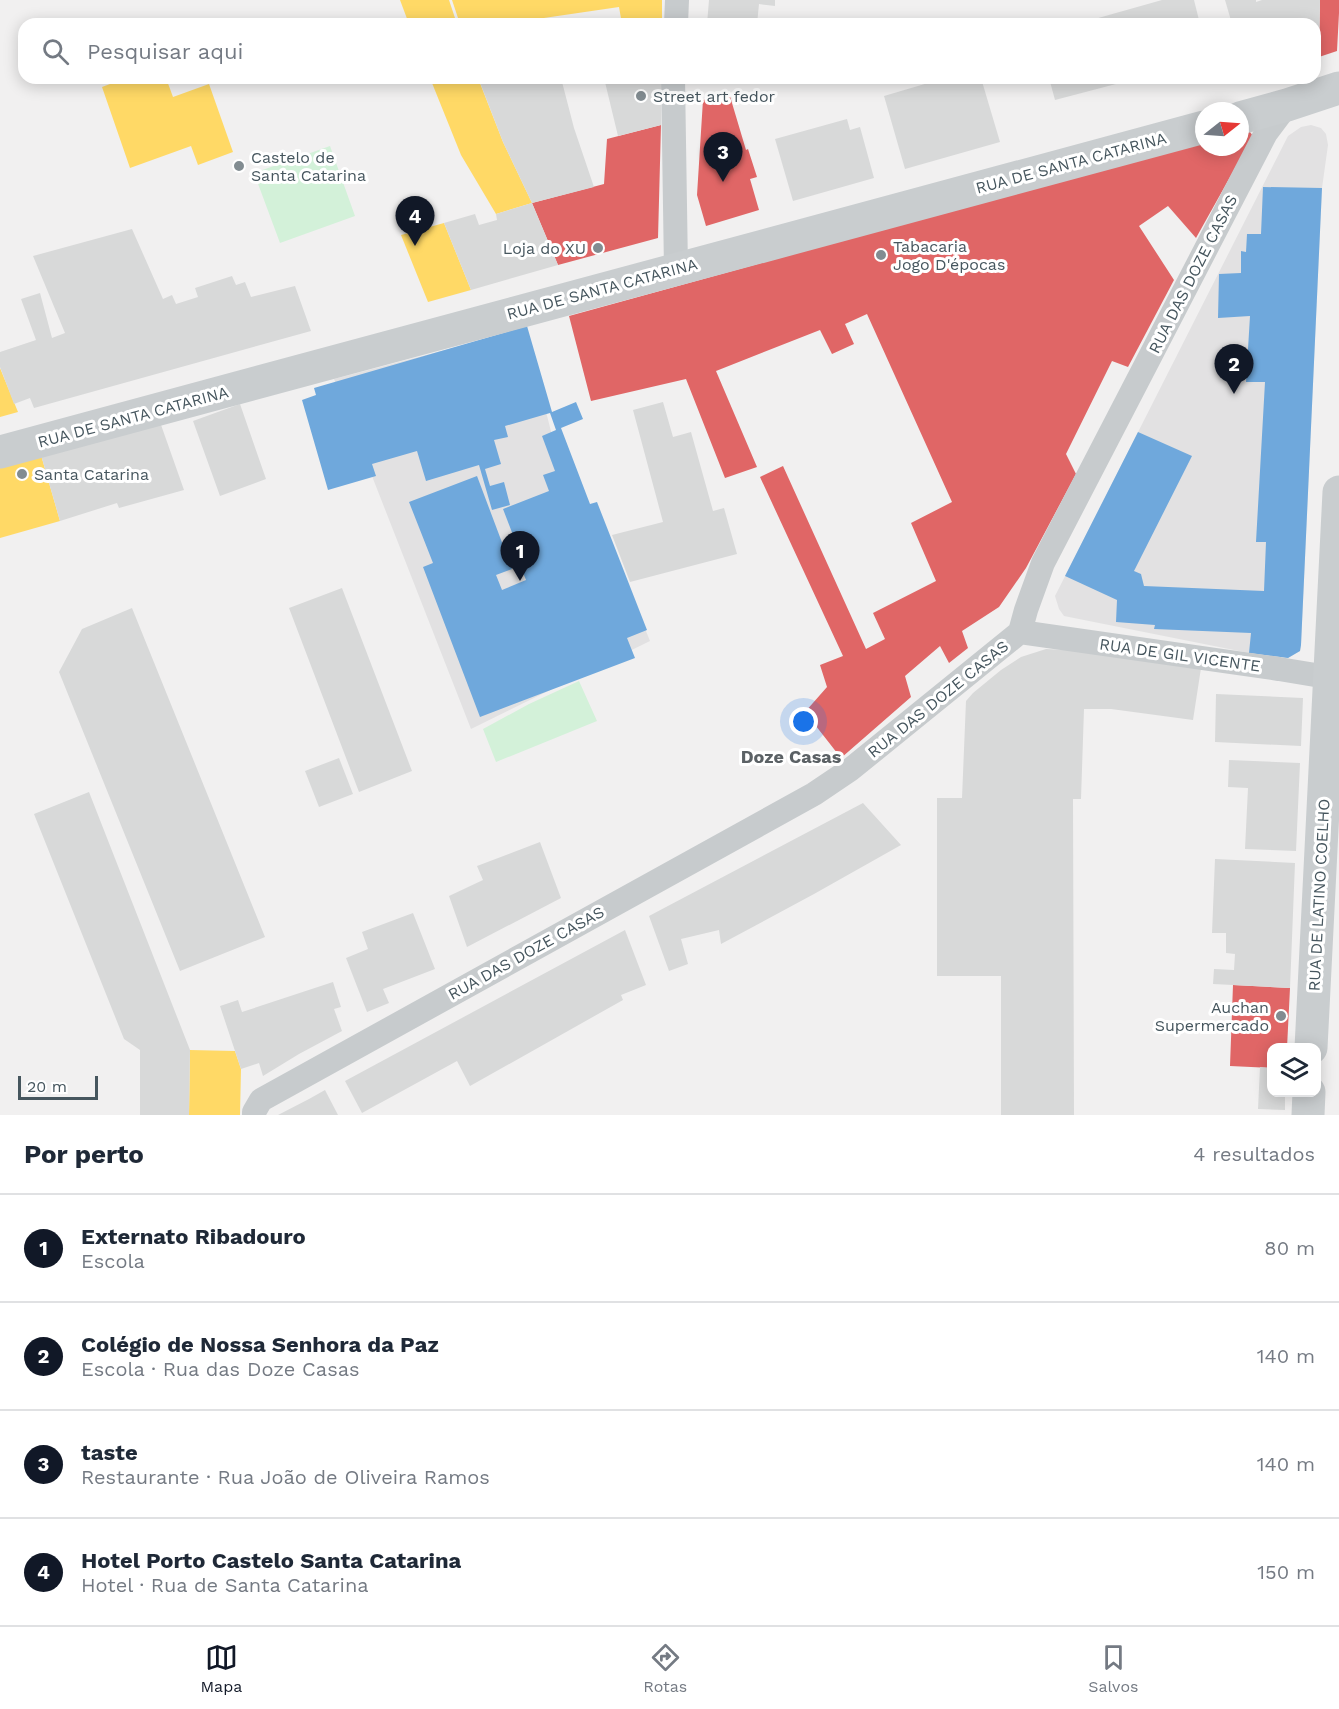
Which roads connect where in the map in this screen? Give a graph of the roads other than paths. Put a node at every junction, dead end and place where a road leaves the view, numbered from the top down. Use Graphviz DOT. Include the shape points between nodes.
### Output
graph roads {
  1 [pos="677,0"];
  2 [pos="676,18"];
  3 [pos="673,84"];
  4 [pos="1339,88"];
  5 [pos="1287,105"];
  6 [pos="1249,116"];
  7 [pos="1195,129"];
  8 [pos="676,269"];
  9 [pos="0,453"];
  10 [pos="1339,492"];
  11 [pos="1020,632"];
  12 [pos="1335,679"];
  13 [pos="1311,1043"];
  14 [pos="1309,1097"];
  15 [pos="254,1115"];
  16 [pos="1308,1115"];
  1 -- 2 [label="street"];
  3 -- 8 [label="street"];
  4 -- 5 [label="main road"];
  5 -- 6 [label="main road"];
  5 -- 11 [label="street, RUA DAS DOZE CASAS" via="1266,133 1043,563"];
  7 -- 8 [label="main road, RUA DE SANTA CATARINA"];
  8 -- 9 [label="main road, RUA DE SANTA CATARINA"];
  10 -- 12 [label="main road, RUA DE LATINO COELHO"];
  11 -- 12 [label="street, RUA DE GIL VICENTE"];
  11 -- 15 [label="street, RUA DAS DOZE CASAS" via="851,769 814,794 261,1100"];
  12 -- 13 [label="main road, RUA DE LATINO COELHO"];
  14 -- 16 [label="main road"];
}
